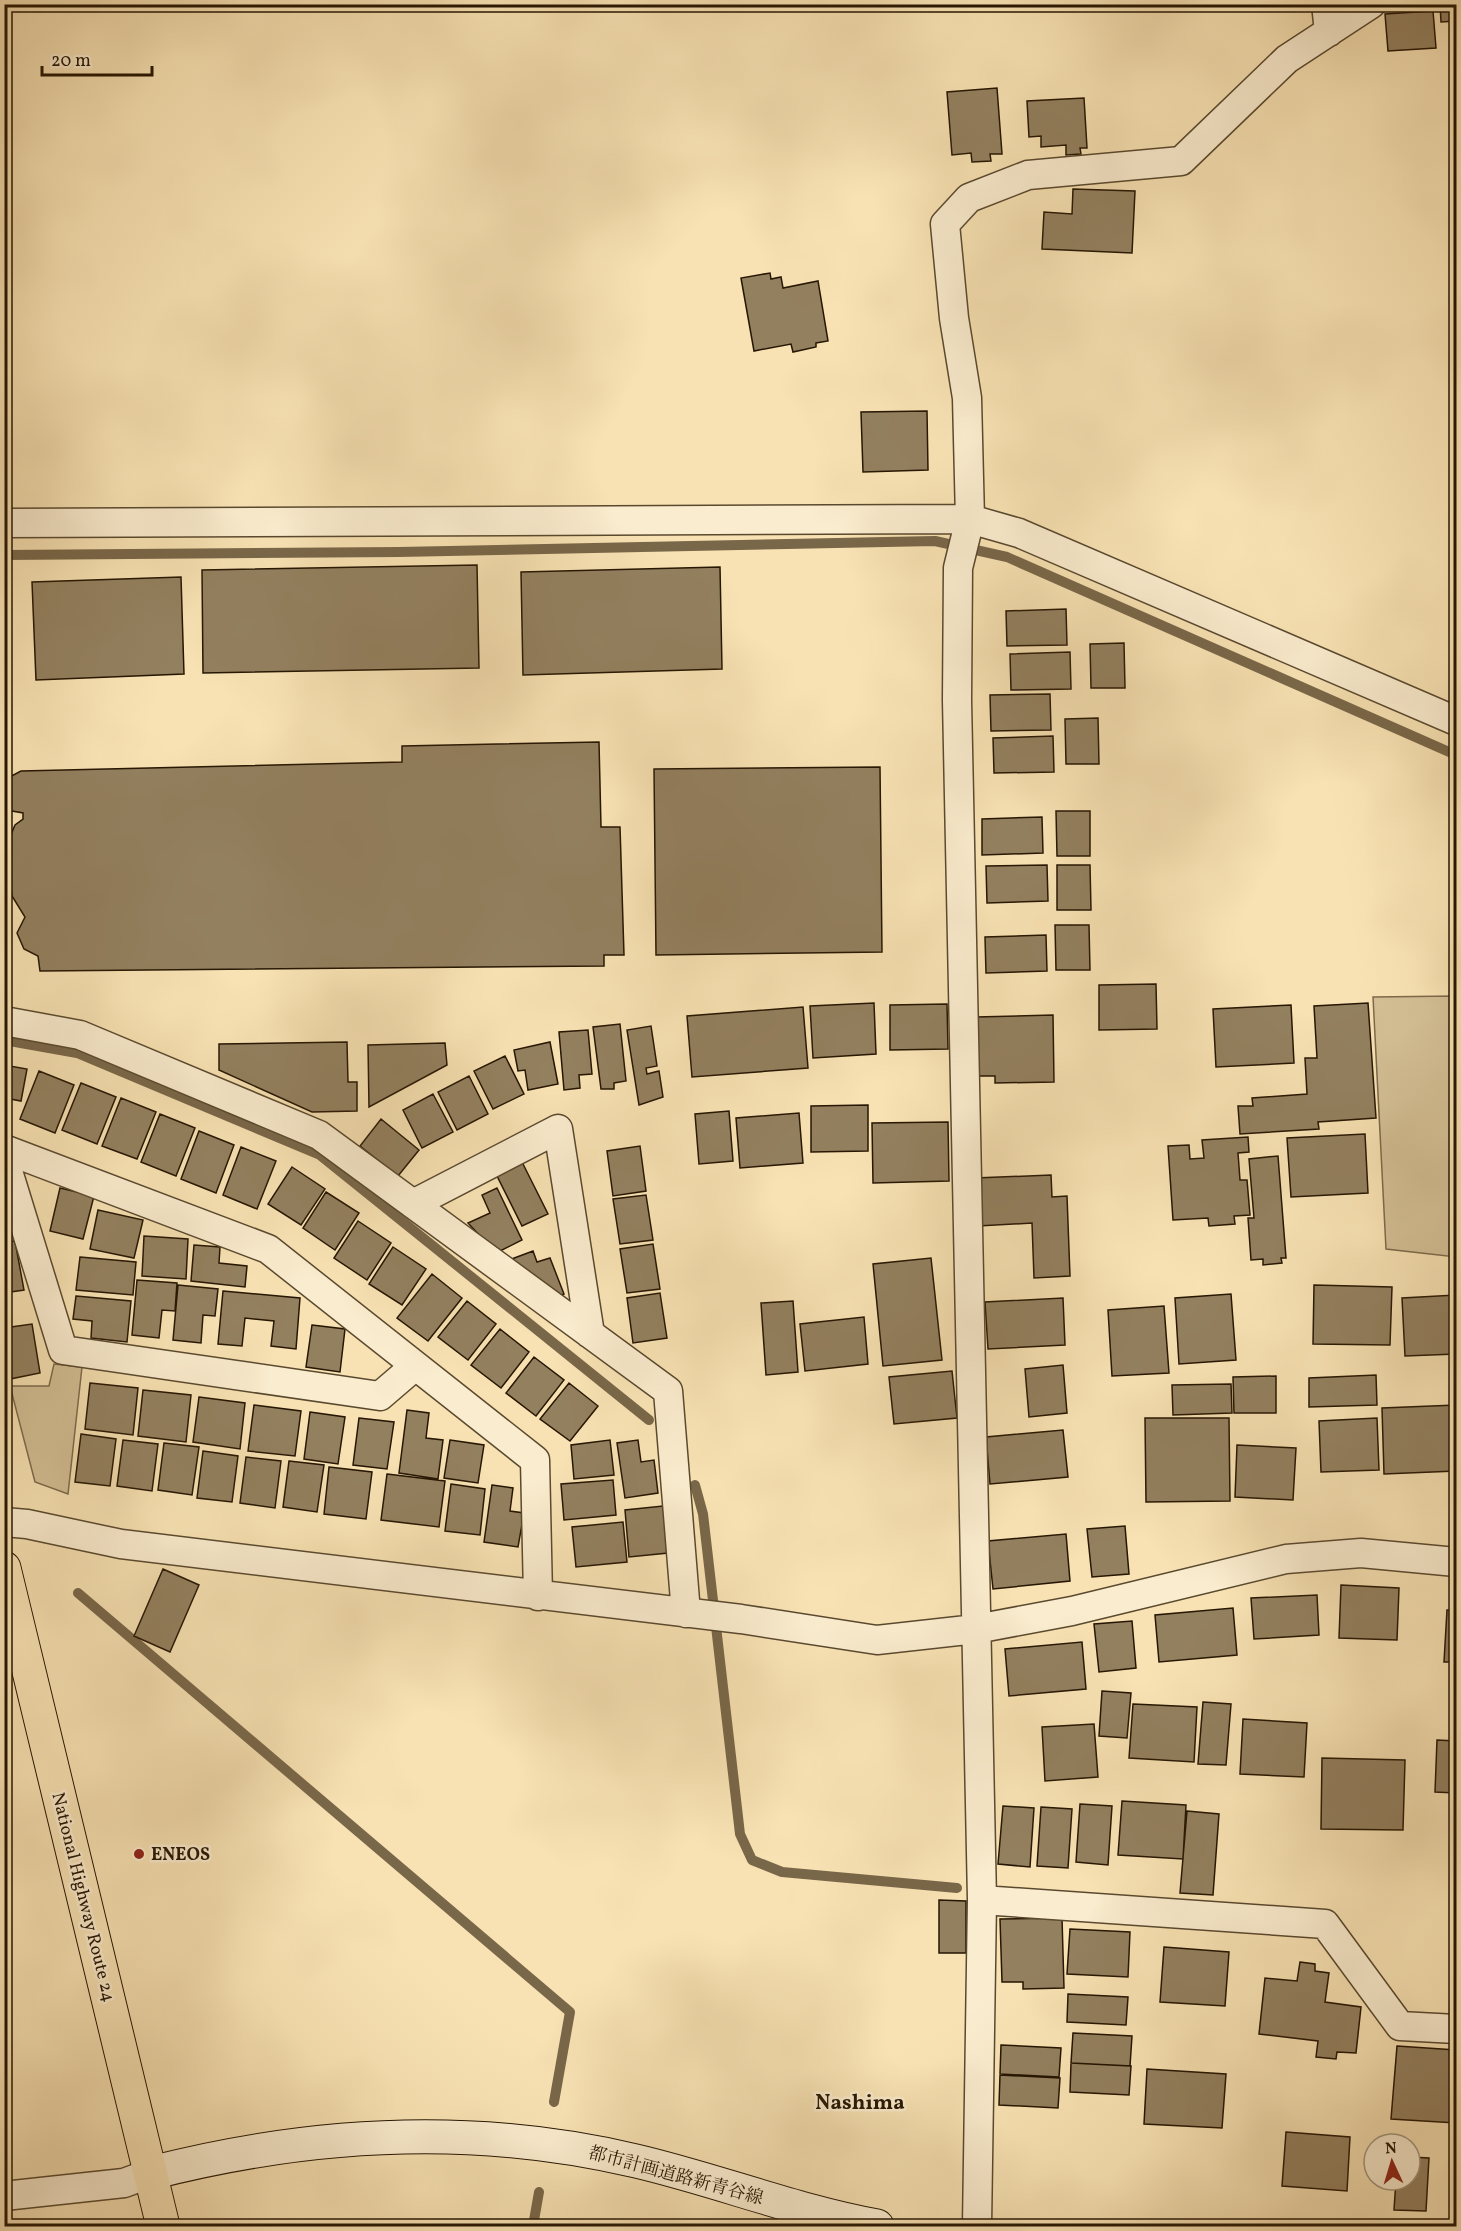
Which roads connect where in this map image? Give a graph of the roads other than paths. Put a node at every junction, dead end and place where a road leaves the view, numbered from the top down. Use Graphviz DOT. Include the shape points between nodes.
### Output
graph roads {
  1 [pos="1371,4"];
  2 [pos="1328,18"];
  3 [pos="970,519"];
  4 [pos="4,523"];
  5 [pos="1456,721"];
  6 [pos="4,1021"];
  7 [pos="4,1149"];
  8 [pos="4,1158"];
  9 [pos="413,1204"];
  10 [pos="590,1334"];
  11 [pos="415,1366"];
  12 [pos="4,1522"];
  13 [pos="1456,1562"];
  14 [pos="4,1568"];
  15 [pos="538,1596"];
  16 [pos="693,1613"];
  17 [pos="976,1629"];
  18 [pos="982,1900"];
  19 [pos="1456,2029"];
  20 [pos="151,2174"];
  21 [pos="4,2196"];
  22 [pos="163,2226"];
  23 [pos="877,2226"];
  24 [pos="977,2226"];
  1 -- 2 [label="street"];
  2 -- 3 [label="street" via="1181,161 1028,175 969,198 945,224 967,398"];
  3 -- 4 [label="street"];
  3 -- 5 [label="street" via="1018,533"];
  3 -- 17 [label="street" via="958,568 957,712"];
  6 -- 9 [label="street" via="80,1035 319,1135"];
  7 -- 11 [label="street" via="268,1249"];
  8 -- 11 [label="street" via="63,1350 380,1396"];
  9 -- 10 [label="street"];
  9 -- 10 [label="street" via="558,1129"];
  10 -- 16 [label="street" via="668,1391"];
  11 -- 15 [label="street" via="535,1460"];
  12 -- 15 [label="street" via="121,1544"];
  13 -- 17 [label="street" via="1361,1553 1286,1559 1072,1611"];
  14 -- 20 [label="highway, National Highway Route 24"];
  15 -- 16 [label="street"];
  16 -- 17 [label="street" via="877,1640"];
  17 -- 18 [label="street"];
  18 -- 19 [label="street" via="1325,1924 1400,2026"];
  18 -- 24 [label="street"];
  20 -- 21 [label="street" via="124,2183"];
  20 -- 22 [label="highway, National Highway Route 24"];
  20 -- 23 [label="street, 都市計画道路新青谷線" via="260,2148 396,2136 479,2137 568,2147 637,2161 842,2220"];
}
